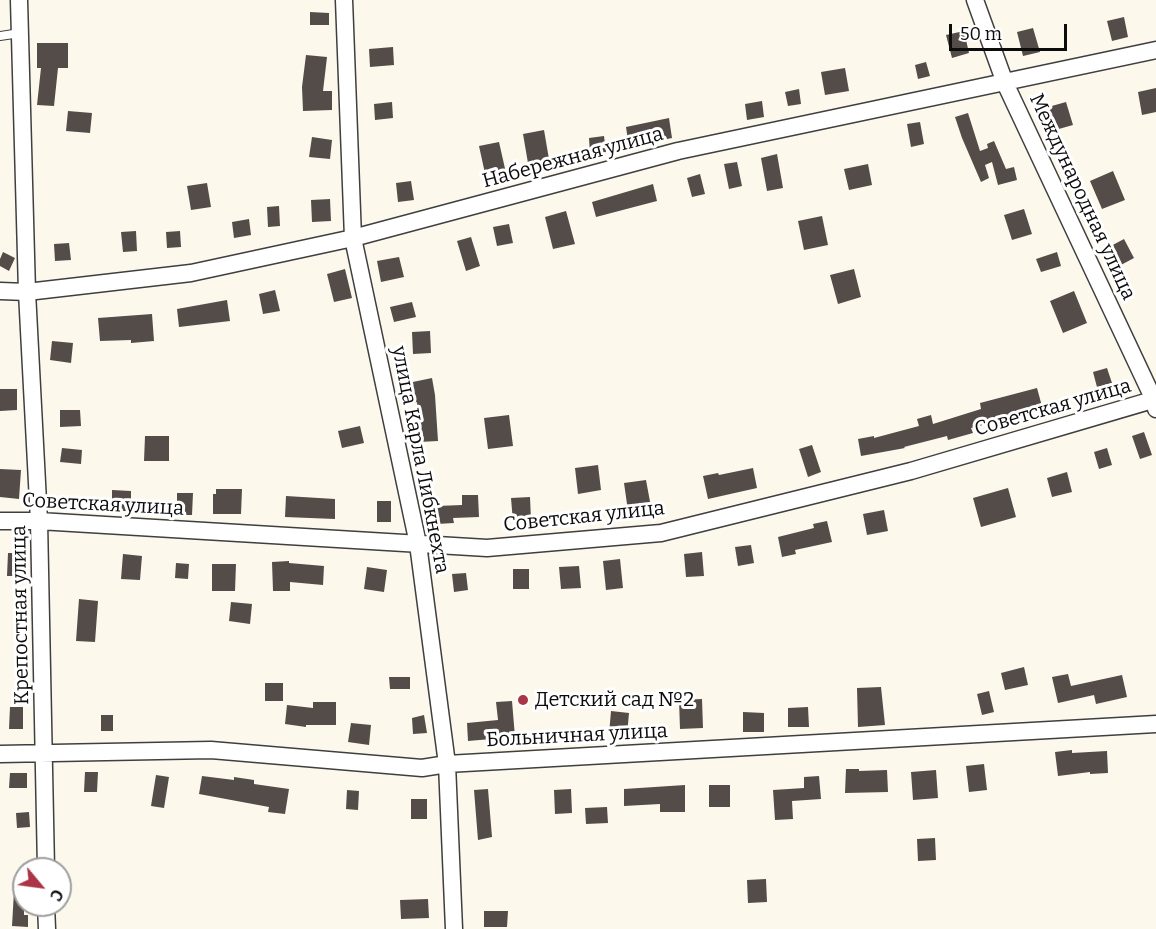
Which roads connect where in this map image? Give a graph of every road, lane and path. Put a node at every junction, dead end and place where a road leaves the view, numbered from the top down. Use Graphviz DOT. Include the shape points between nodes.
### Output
graph roads {
  1 [pos="19,0"];
  2 [pos="344,0"];
  3 [pos="975,0"];
  4 [pos="20,33"];
  5 [pos="0,36"];
  6 [pos="1156,50"];
  7 [pos="1005,83"];
  8 [pos="353,238"];
  9 [pos="0,291"];
  10 [pos="27,292"];
  11 [pos="1155,403"];
  12 [pos="0,521"];
  13 [pos="39,521"];
  14 [pos="418,544"];
  15 [pos="1156,724"];
  16 [pos="45,753"];
  17 [pos="0,754"];
  18 [pos="447,764"];
  19 [pos="46,857"];
  20 [pos="454,929"];
  1 -- 4 [label="street, Крепостная улица"];
  2 -- 8 [label="street, улица Карла Либкнехта"];
  3 -- 7 [label="street, Международная улица"];
  4 -- 5 [label="lane"];
  4 -- 10 [label="street, Крепостная улица"];
  6 -- 7 [label="street, Набережная улица"];
  7 -- 8 [label="street, Набережная улица" via="678,152"];
  7 -- 11 [label="street, Международная улица"];
  8 -- 10 [label="street, Набережная улица" via="191,273"];
  8 -- 14 [label="street, улица Карла Либкнехта"];
  9 -- 10 [label="street, Набережная улица"];
  10 -- 13 [label="street, Крепостная улица"];
  11 -- 14 [label="street, Советская улица" via="911,471 661,533 487,548"];
  12 -- 13 [label="street, Советская улица"];
  13 -- 14 [label="street, Советская улица"];
  13 -- 16 [label="street, Крепостная улица"];
  14 -- 18 [label="street, улица Карла Либкнехта"];
  15 -- 18 [label="street, Больничная улица"];
  16 -- 17 [label="street, Больничная улица"];
  16 -- 18 [label="street, Больничная улица" via="212,750 422,768"];
  16 -- 19 [label="street, Крепостная улица"];
  18 -- 20 [label="street, улица Карла Либкнехта"];
}
